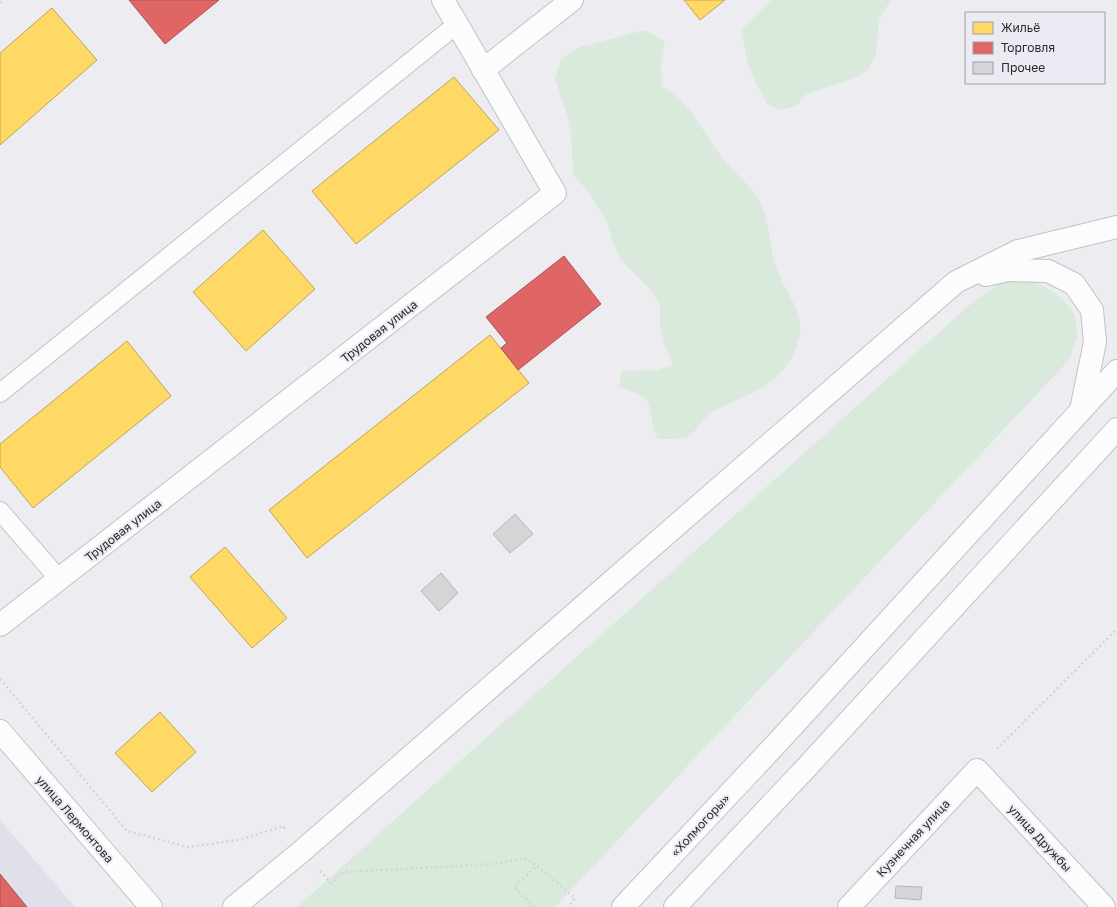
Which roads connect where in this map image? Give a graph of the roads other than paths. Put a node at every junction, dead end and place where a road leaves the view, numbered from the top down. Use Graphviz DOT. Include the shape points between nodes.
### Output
graph roads {
  1 [pos="443,0"];
  2 [pos="572,0"];
  3 [pos="456,25"];
  4 [pos="483,70"];
  5 [pos="1117,227"];
  6 [pos="956,282"];
  7 [pos="1117,371"];
  8 [pos="0,393"];
  9 [pos="1081,410"];
  10 [pos="1117,429"];
  11 [pos="0,511"];
  12 [pos="59,579"];
  13 [pos="0,625"];
  14 [pos="0,731"];
  15 [pos="977,770"];
  16 [pos="151,907"];
  17 [pos="234,907"];
  18 [pos="623,907"];
  19 [pos="675,907"];
  20 [pos="849,907"];
  21 [pos="1104,907"];
  1 -- 3 [label="street"];
  2 -- 4 [label="street"];
  3 -- 4 [label="street"];
  3 -- 8 [label="lane"];
  4 -- 12 [label="street, Трудовая улица" via="555,193"];
  5 -- 6 [label="street" via="1018,251"];
  6 -- 9 [label="street" via="1008,270 1048,271 1074,284 1092,310 1095,342"];
  6 -- 17 [label="street" via="302,851"];
  7 -- 9 [label="street, «Холмогоры»"];
  9 -- 18 [label="street, «Холмогоры»" via="777,743"];
  10 -- 19 [label="street"];
  11 -- 12 [label="lane"];
  12 -- 13 [label="street, Трудовая улица"];
  14 -- 16 [label="street, улица Лермонтова"];
  15 -- 20 [label="street, Кузнечная улица"];
  15 -- 21 [label="street, улица Дружбы"];
}
